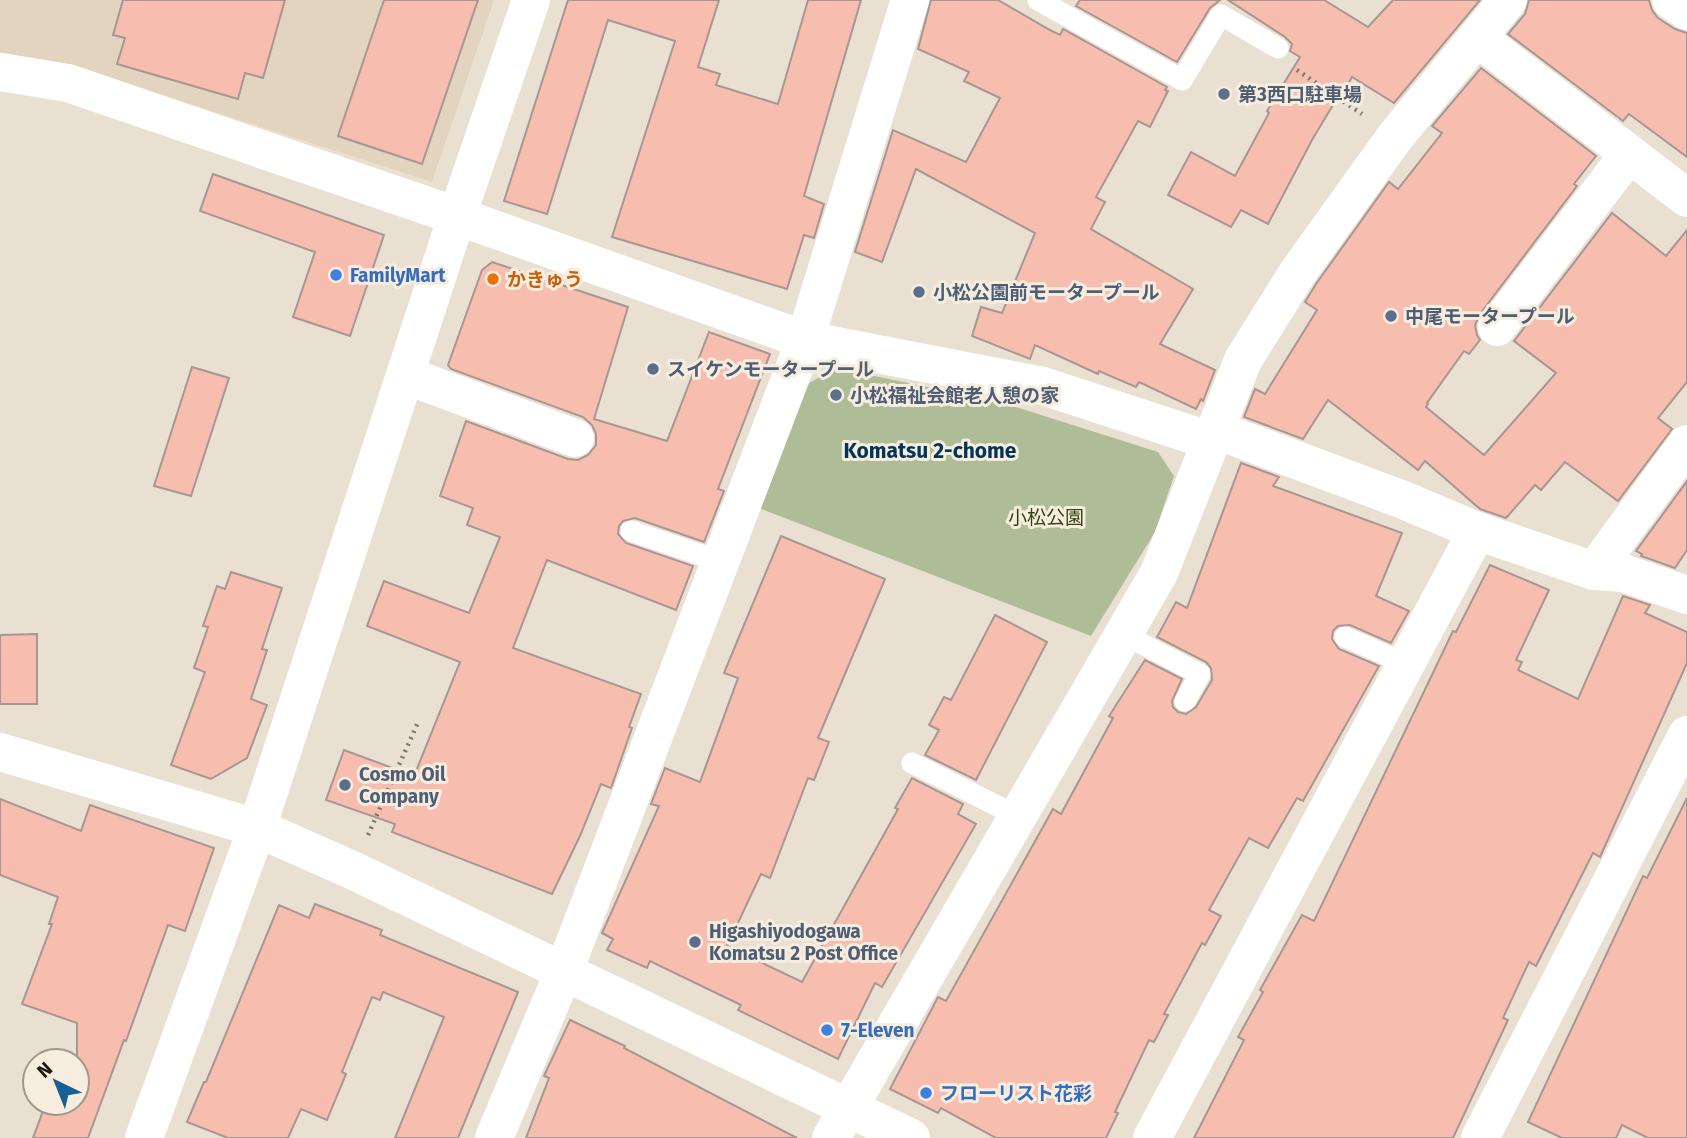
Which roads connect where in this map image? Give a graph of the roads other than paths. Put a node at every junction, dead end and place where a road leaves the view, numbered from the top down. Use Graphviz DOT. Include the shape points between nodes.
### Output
graph roads {
  1 [pos="531,0"];
  2 [pos="910,0"];
  3 [pos="1038,0"];
  4 [pos="1508,0"];
  5 [pos="1671,0"];
  6 [pos="1687,11"];
  7 [pos="1478,38"];
  8 [pos="1278,48"];
  9 [pos="0,72"];
  10 [pos="1629,154"];
  11 [pos="1687,198"];
  12 [pos="457,216"];
  13 [pos="1497,327"];
  14 [pos="805,340"];
  15 [pos="405,375"];
  16 [pos="1214,436"];
  17 [pos="575,438"];
  18 [pos="1687,444"];
  19 [pos="631,531"];
  20 [pos="1477,531"];
  21 [pos="719,561"];
  22 [pos="1594,571"];
  23 [pos="1687,596"];
  24 [pos="1123,634"];
  25 [pos="1345,636"];
  26 [pos="1406,664"];
  27 [pos="1185,701"];
  28 [pos="1687,735"];
  29 [pos="0,752"];
  30 [pos="912,763"];
  31 [pos="1017,816"];
  32 [pos="257,828"];
  33 [pos="564,971"];
  34 [pos="839,1123"];
  35 [pos="144,1138"];
  36 [pos="494,1138"];
  37 [pos="911,1138"];
  38 [pos="1152,1138"];
  39 [pos="1479,1138"];
  1 -- 12 [label="street"];
  2 -- 14 [label="street"];
  3 -- 8 [label="lane" via="1182,80 1220,15"];
  4 -- 7 [label="street"];
  5 -- 6 [label="street"];
  7 -- 10 [label="street"];
  7 -- 16 [label="street" via="1395,137 1298,272 1243,360"];
  9 -- 12 [label="street" via="68,83"];
  10 -- 11 [label="street"];
  10 -- 13 [label="street"];
  12 -- 14 [label="street"];
  12 -- 15 [label="street"];
  14 -- 16 [label="street" via="1043,386"];
  14 -- 21 [label="street"];
  15 -- 17 [label="street"];
  15 -- 32 [label="street"];
  16 -- 20 [label="street" via="1401,499"];
  16 -- 24 [label="street" via="1159,573"];
  18 -- 22 [label="street"];
  19 -- 21 [label="lane"];
  20 -- 22 [label="street"];
  20 -- 26 [label="street"];
  21 -- 33 [label="street"];
  22 -- 23 [label="street" via="1623,573"];
  24 -- 27 [label="lane" via="1200,674"];
  24 -- 31 [label="street"];
  25 -- 26 [label="lane"];
  26 -- 38 [label="street"];
  28 -- 39 [label="street"];
  29 -- 32 [label="street"];
  30 -- 31 [label="lane"];
  31 -- 34 [label="street"];
  32 -- 33 [label="street"];
  32 -- 35 [label="street"];
  33 -- 34 [label="street"];
  33 -- 36 [label="street"];
  34 -- 37 [label="street"];
}
